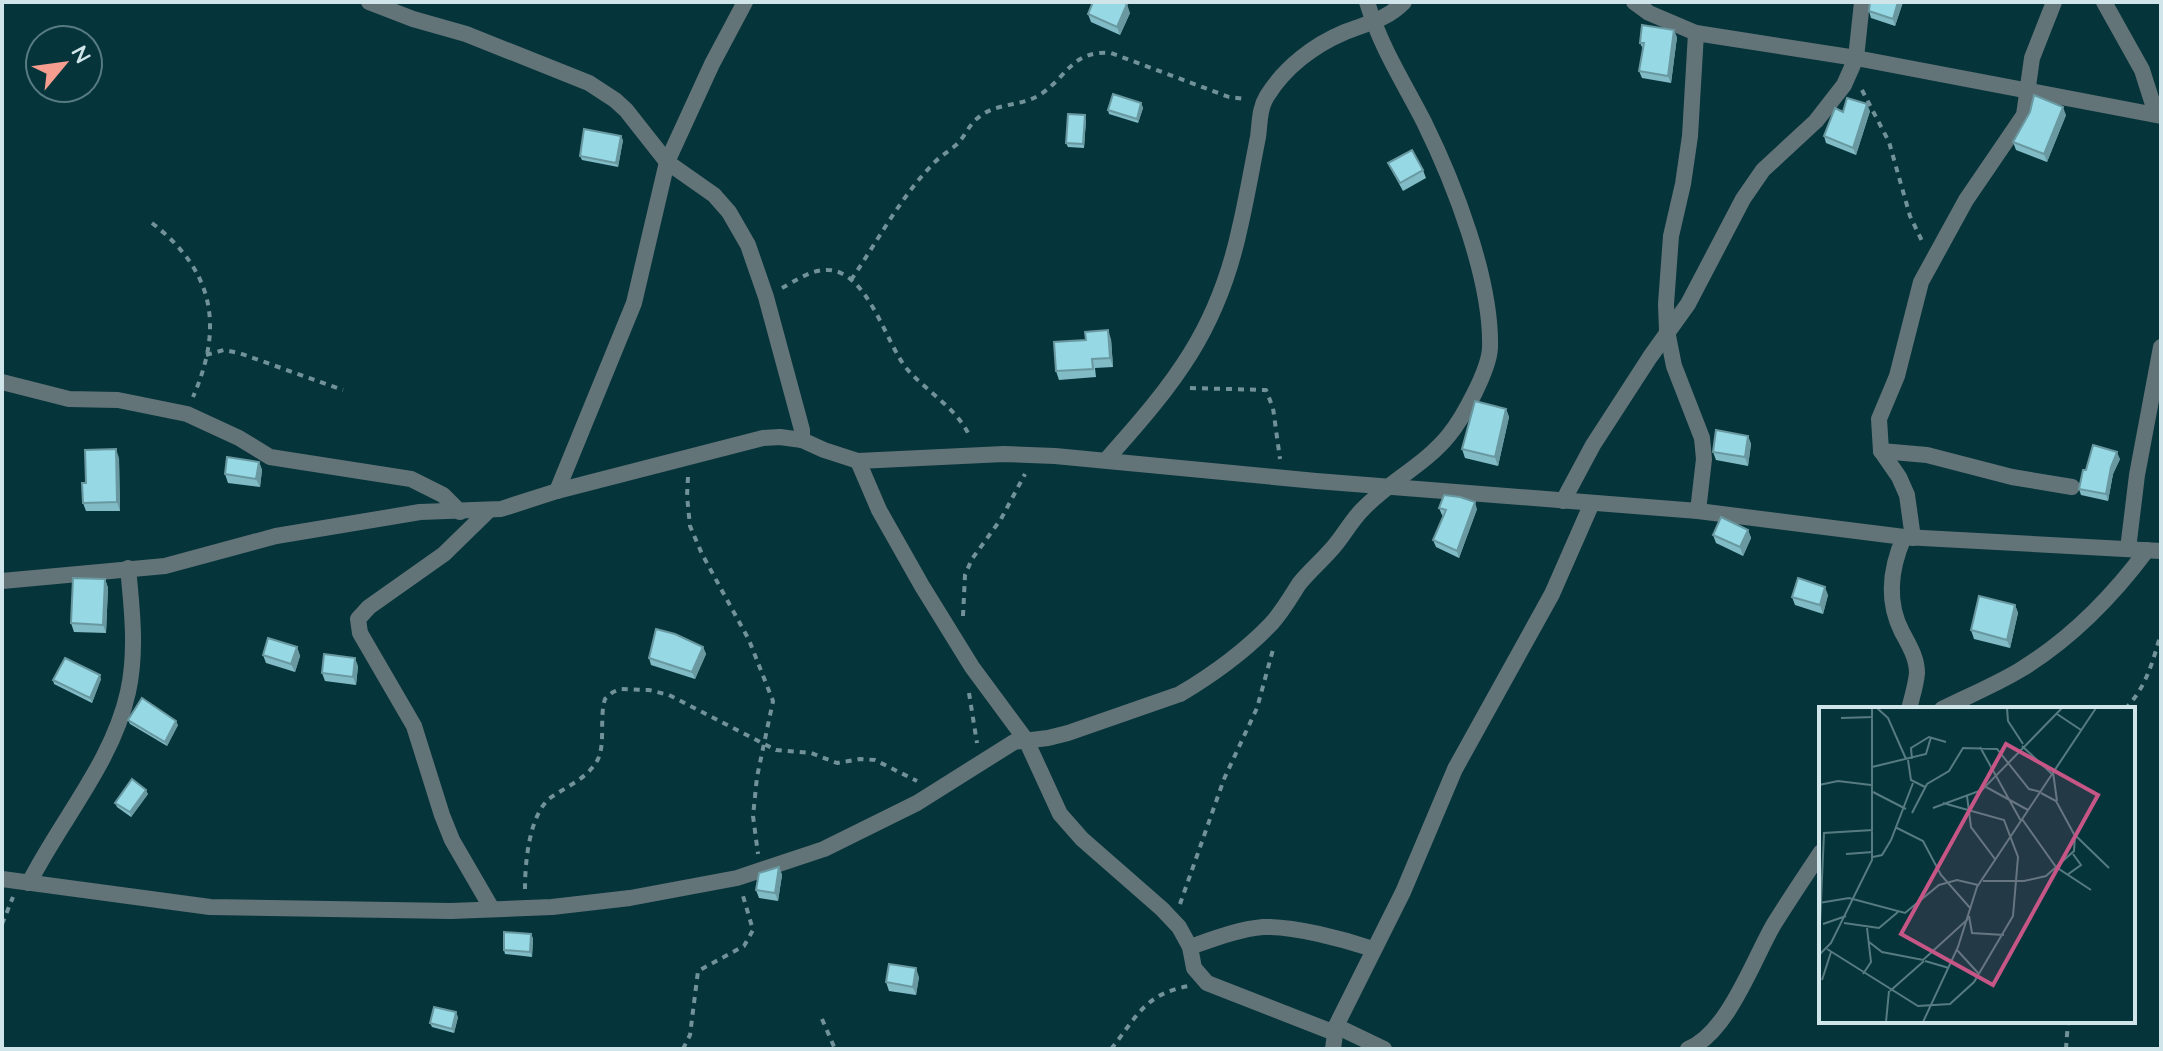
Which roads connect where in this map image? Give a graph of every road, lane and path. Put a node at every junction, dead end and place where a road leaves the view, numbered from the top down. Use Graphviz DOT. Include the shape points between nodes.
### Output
graph roads {
  1 [pos="369,2"];
  2 [pos="745,2"];
  3 [pos="1367,2"];
  4 [pos="1404,2"];
  5 [pos="1634,2"];
  6 [pos="1862,2"];
  7 [pos="2054,2"];
  8 [pos="2104,2"];
  9 [pos="1373,23"];
  10 [pos="1696,33"];
  11 [pos="1854,64"];
  12 [pos="2026,88"];
  13 [pos="1263,102"];
  14 [pos="2159,115"];
  15 [pos="667,162"];
  16 [pos="152,223"];
  17 [pos="1932,261"];
  18 [pos="851,280"];
  19 [pos="766,297"];
  20 [pos="1667,331"];
  21 [pos="2161,347"];
  22 [pos="206,355"];
  23 [pos="2,382"];
  24 [pos="1168,387"];
  25 [pos="343,390"];
  26 [pos="187,414"];
  27 [pos="802,440"];
  28 [pos="1881,451"];
  29 [pos="1038,455"];
  30 [pos="978,456"];
  31 [pos="689,458"];
  32 [pos="1106,460"];
  33 [pos="858,461"];
  34 [pos="1284,477"];
  35 [pos="1388,486"];
  36 [pos="2072,487"];
  37 [pos="557,491"];
  38 [pos="1563,501"];
  39 [pos="1592,503"];
  40 [pos="1698,511"];
  41 [pos="460,512"];
  42 [pos="487,512"];
  43 [pos="1908,537"];
  44 [pos="2128,549"];
  45 [pos="2154,550"];
  46 [pos="128,568"];
  47 [pos="2,581"];
  48 [pos="1280,613"];
  49 [pos="963,619"];
  50 [pos="2161,633"];
  51 [pos="964,654"];
  52 [pos="1909,707"];
  53 [pos="1946,707"];
  54 [pos="2127,707"];
  55 [pos="1026,740"];
  56 [pos="764,746"];
  57 [pos="981,761"];
  58 [pos="941,787"];
  59 [pos="1819,855"];
  60 [pos="763,871"];
  61 [pos="737,878"];
  62 [pos="17,881"];
  63 [pos="525,908"];
  64 [pos="492,909"];
  65 [pos="1174,922"];
  66 [pos="2,924"];
  67 [pos="1190,947"];
  68 [pos="1373,949"];
  69 [pos="1207,983"];
  70 [pos="822,1019"];
  71 [pos="2068,1023"];
  72 [pos="1710,1032"];
  73 [pos="1335,1036"];
  74 [pos="1114,1048"];
  75 [pos="683,1049"];
  76 [pos="835,1049"];
  77 [pos="1384,1049"];
  78 [pos="1688,1049"];
  79 [pos="1706,1049"];
  80 [pos="2066,1049"];
  1 -- 15 [label="street" via="589,83 626,110"];
  2 -- 15 [label="street"];
  3 -- 9 [label="street"];
  4 -- 9 [label="street"];
  5 -- 10 [label="street"];
  6 -- 11 [label="street"];
  7 -- 12 [label="street"];
  8 -- 14 [label="street" via="2142,70"];
  9 -- 13 [label="street" via="1312,49"];
  9 -- 35 [label="street" via="1432,139 1470,235 1490,350 1483,377 1451,434"];
  10 -- 11 [label="street"];
  10 -- 20 [label="street" via="1690,136 1671,236"];
  11 -- 12 [label="street"];
  11 -- 17 [label="path"];
  11 -- 20 [label="street" via="1816,121 1763,170 1688,304"];
  12 -- 14 [label="street"];
  12 -- 17 [label="street" via="2020,124 1966,200"];
  13 -- 18 [label="path" via="1229,97 1111,53 1095,52 1063,71 1039,96 976,118 908,193"];
  13 -- 24 [label="street" via="1230,273 1207,329"];
  15 -- 19 [label="street" via="729,212 748,245"];
  15 -- 37 [label="street" via="634,303"];
  16 -- 22 [label="path" via="179,250 206,292 212,320"];
  17 -- 28 [label="street" via="1879,419"];
  18 -- 19 [label="path" via="829,269 816,271"];
  18 -- 30 [label="path" via="906,368 954,413"];
  19 -- 27 [label="street"];
  20 -- 38 [label="street"];
  20 -- 40 [label="street" via="1674,366 1702,438"];
  21 -- 44 [label="street"];
  22 -- 25 [label="path" via="239,353"];
  22 -- 26 [label="path"];
  23 -- 26 [label="street" via="69,399 118,400"];
  24 -- 32 [label="street"];
  24 -- 34 [label="path" via="1266,390"];
  26 -- 41 [label="street" via="270,457 411,479 443,495"];
  27 -- 31 [label="street" via="763,438"];
  27 -- 33 [label="street"];
  28 -- 36 [label="street" via="1927,455"];
  28 -- 43 [label="street" via="1907,495"];
  29 -- 30 [label="street"];
  29 -- 32 [label="street"];
  29 -- 49 [label="path" via="972,559 965,575"];
  30 -- 33 [label="street"];
  31 -- 37 [label="street"];
  31 -- 56 [label="path" via="690,526 749,640 773,701"];
  32 -- 34 [label="street"];
  33 -- 51 [label="street" via="885,522"];
  34 -- 35 [label="street"];
  35 -- 38 [label="street"];
  35 -- 48 [label="street" via="1360,512"];
  37 -- 42 [label="street"];
  38 -- 39 [label="street"];
  39 -- 40 [label="street"];
  39 -- 68 [label="street" via="1552,594 1455,769"];
  40 -- 43 [label="street"];
  41 -- 42 [label="street"];
  41 -- 46 [label="street" via="420,512 276,536 165,566"];
  42 -- 64 [label="street" via="444,554 358,619 360,633 414,726 452,840"];
  43 -- 44 [label="street"];
  43 -- 52 [label="street" via="1897,554 1891,594 1893,613 1917,670"];
  44 -- 45 [label="street"];
  45 -- 53 [label="street" via="2065,638 2021,669"];
  46 -- 47 [label="street"];
  46 -- 62 [label="street" via="133,644 128,692 113,736 50,843"];
  48 -- 55 [label="street" via="1241,650 1180,694 1068,733"];
  48 -- 65 [label="path" via="1257,708 1224,779"];
  50 -- 54 [label="path" via="2150,672"];
  51 -- 55 [label="street"];
  51 -- 57 [label="path"];
  55 -- 57 [label="street"];
  55 -- 65 [label="street" via="1060,814"];
  56 -- 58 [label="path" via="811,753 830,762 875,760 910,779"];
  56 -- 60 [label="path" via="753,816"];
  56 -- 63 [label="path" via="669,695 613,692 602,708 598,760 536,813"];
  57 -- 58 [label="street"];
  58 -- 60 [label="street" via="824,849"];
  59 -- 72 [label="street"];
  60 -- 61 [label="street"];
  61 -- 63 [label="street" via="630,898"];
  61 -- 75 [label="path" via="753,930 744,946 698,971 690,1035"];
  62 -- 64 [label="street" via="210,907"];
  62 -- 66 [label="path"];
  63 -- 64 [label="street"];
  65 -- 67 [label="street"];
  67 -- 68 [label="street" via="1278,927"];
  67 -- 69 [label="street" via="1194,968"];
  68 -- 73 [label="street"];
  69 -- 73 [label="street"];
  69 -- 74 [label="path" via="1168,990 1155,998"];
  70 -- 76 [label="path"];
  71 -- 80 [label="path"];
  72 -- 78 [label="street"];
  72 -- 79 [label="street"];
  73 -- 77 [label="street"];
}
